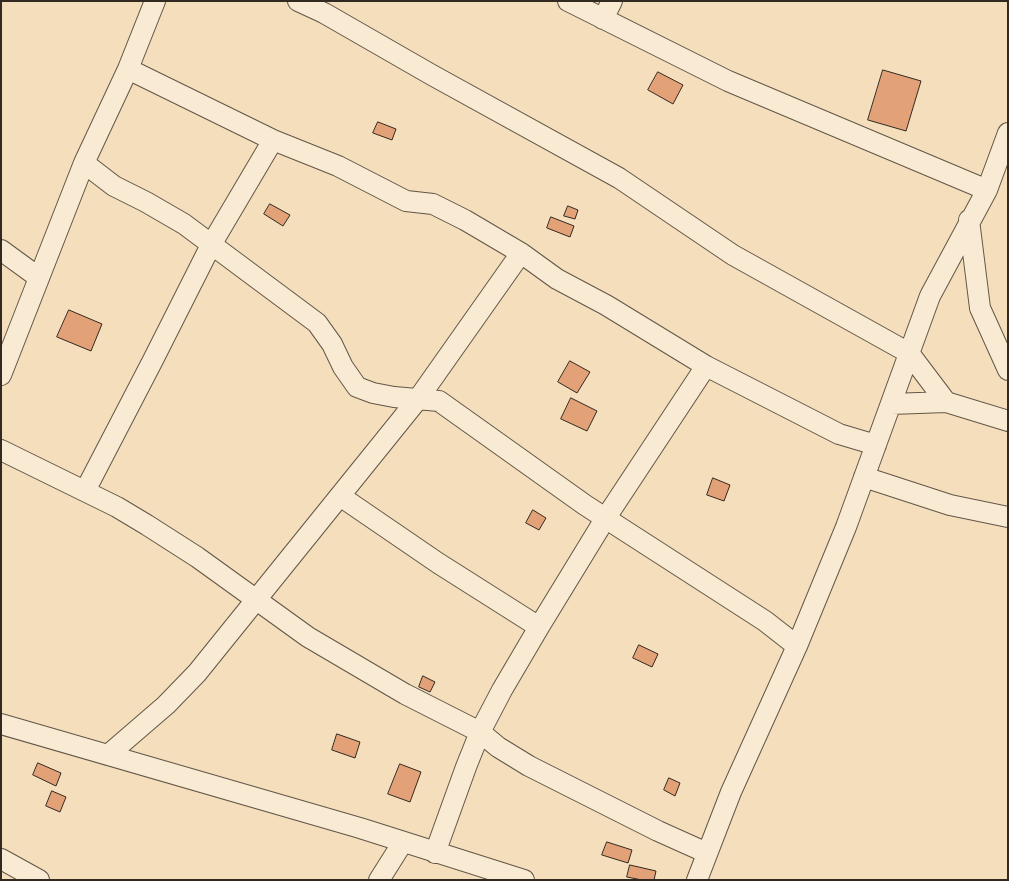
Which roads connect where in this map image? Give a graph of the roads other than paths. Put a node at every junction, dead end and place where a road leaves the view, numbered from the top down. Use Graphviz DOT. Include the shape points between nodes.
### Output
graph roads {
  1 [pos="155,1"];
  2 [pos="298,1"];
  3 [pos="568,1"];
  4 [pos="608,10"];
  5 [pos="128,69"];
  6 [pos="1008,133"];
  7 [pos="274,140"];
  8 [pos="84,163"];
  9 [pos="986,190"];
  10 [pos="970,220"];
  11 [pos="211,245"];
  12 [pos="1,250"];
  13 [pos="521,253"];
  14 [pos="38,277"];
  15 [pos="909,353"];
  16 [pos="706,366"];
  17 [pos="1008,370"];
  18 [pos="1,375"];
  19 [pos="418,399"];
  20 [pos="946,402"];
  21 [pos="891,404"];
  22 [pos="1008,421"];
  23 [pos="876,445"];
  24 [pos="1,450"];
  25 [pos="864,477"];
  26 [pos="85,491"];
  27 [pos="340,496"];
  28 [pos="1008,517"];
  29 [pos="605,518"];
  30 [pos="256,600"];
  31 [pos="538,627"];
  32 [pos="797,646"];
  33 [pos="1,724"];
  34 [pos="480,732"];
  35 [pos="108,755"];
  36 [pos="403,842"];
  37 [pos="436,853"];
  38 [pos="707,853"];
  39 [pos="1,858"];
  40 [pos="31,878"];
  41 [pos="379,880"];
  42 [pos="524,880"];
  43 [pos="696,880"];
  1 -- 5 [label="street"];
  2 -- 15 [label="street" via="619,178 733,255"];
  3 -- 4 [label="street"];
  4 -- 9 [label="street" via="728,81"];
  5 -- 7 [label="street"];
  5 -- 8 [label="street"];
  6 -- 9 [label="street"];
  7 -- 11 [label="street"];
  7 -- 13 [label="street" via="338,166 406,201 433,204"];
  8 -- 11 [label="street" via="114,186 184,224"];
  8 -- 14 [label="street"];
  9 -- 10 [label="street"];
  10 -- 15 [label="street" via="930,296"];
  10 -- 17 [label="street" via="980,308"];
  11 -- 19 [label="street" via="317,322 342,367 358,387 373,393"];
  11 -- 26 [label="street"];
  12 -- 14 [label="street"];
  13 -- 16 [label="street" via="557,279"];
  13 -- 19 [label="street"];
  14 -- 18 [label="street"];
  15 -- 20 [label="street"];
  15 -- 21 [label="street"];
  16 -- 23 [label="street" via="839,434"];
  16 -- 29 [label="street"];
  19 -- 27 [label="street"];
  19 -- 29 [label="street" via="439,401"];
  20 -- 21 [label="street"];
  20 -- 22 [label="street"];
  21 -- 23 [label="street"];
  23 -- 25 [label="street"];
  24 -- 26 [label="street"];
  25 -- 28 [label="street" via="950,505"];
  25 -- 32 [label="street"];
  26 -- 30 [label="street" via="155,530"];
  27 -- 30 [label="street"];
  27 -- 31 [label="street"];
  29 -- 31 [label="street"];
  29 -- 32 [label="street" via="765,621"];
  30 -- 34 [label="street" via="308,637 405,694"];
  30 -- 35 [label="street" via="197,673 166,705"];
  31 -- 34 [label="street"];
  32 -- 38 [label="street"];
  33 -- 35 [label="street"];
  34 -- 37 [label="street"];
  34 -- 38 [label="street" via="529,766"];
  35 -- 36 [label="street"];
  36 -- 37 [label="street"];
  36 -- 41 [label="street"];
  37 -- 42 [label="street"];
  38 -- 43 [label="street"];
  39 -- 40 [label="street"];
}
